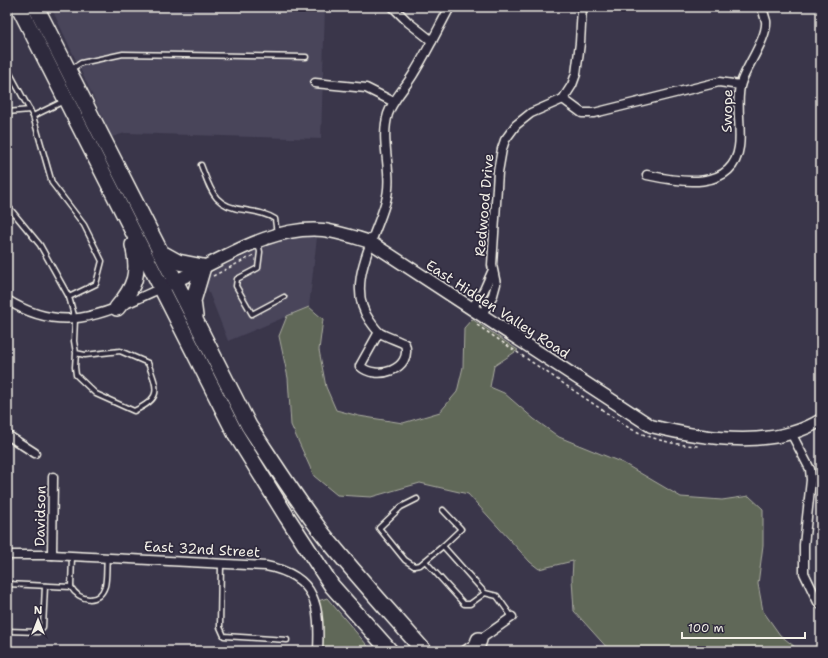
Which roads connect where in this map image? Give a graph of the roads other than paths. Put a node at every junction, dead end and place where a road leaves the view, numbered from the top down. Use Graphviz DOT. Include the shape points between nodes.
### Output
graph roads {
  1 [pos="19,7"];
  2 [pos="36,7"];
  3 [pos="393,7"];
  4 [pos="450,7"];
  5 [pos="582,7"];
  6 [pos="761,7"];
  7 [pos="432,41"];
  8 [pos="306,57"];
  9 [pos="7,68"];
  10 [pos="68,71"];
  11 [pos="315,83"];
  12 [pos="740,85"];
  13 [pos="563,98"];
  14 [pos="66,100"];
  15 [pos="394,102"];
  16 [pos="30,110"];
  17 [pos="7,112"];
  18 [pos="33,116"];
  19 [pos="201,165"];
  20 [pos="647,174"];
  21 [pos="7,205"];
  22 [pos="125,217"];
  23 [pos="277,235"];
  24 [pos="370,242"];
  25 [pos="259,247"];
  26 [pos="160,252"];
  27 [pos="206,266"];
  28 [pos="175,281"];
  29 [pos="161,288"];
  30 [pos="69,297"];
  31 [pos="284,297"];
  32 [pos="7,300"];
  33 [pos="117,308"];
  34 [pos="476,317"];
  35 [pos="75,318"];
  36 [pos="200,329"];
  37 [pos="379,332"];
  38 [pos="76,353"];
  39 [pos="821,420"];
  40 [pos="791,433"];
  41 [pos="7,435"];
  42 [pos="35,453"];
  43 [pos="53,477"];
  44 [pos="417,499"];
  45 [pos="443,510"];
  46 [pos="443,546"];
  47 [pos="7,555"];
  48 [pos="52,555"];
  49 [pos="72,556"];
  50 [pos="107,558"];
  51 [pos="425,561"];
  52 [pos="221,563"];
  53 [pos="7,584"];
  54 [pos="45,586"];
  55 [pos="71,587"];
  56 [pos="485,594"];
  57 [pos="821,605"];
  58 [pos="512,617"];
  59 [pos="7,631"];
  60 [pos="376,636"];
  61 [pos="287,640"];
  62 [pos="477,646"];
  63 [pos="318,651"];
  64 [pos="380,651"];
  65 [pos="390,651"];
  66 [pos="424,651"];
  67 [pos="464,651"];
  1 -- 14 [label="highway"];
  2 -- 10 [label="highway"];
  3 -- 7 [label="street"];
  4 -- 7 [label="street"];
  5 -- 13 [label="street" via="576,74"];
  6 -- 12 [label="street, Swope" via="766,22 762,40"];
  7 -- 15 [label="street"];
  8 -- 10 [label="lane" via="123,54 81,63"];
  9 -- 16 [label="lane"];
  10 -- 26 [label="highway"];
  11 -- 15 [label="street" via="366,88"];
  12 -- 13 [label="street" via="719,82 594,113 582,113"];
  12 -- 20 [label="street, Swope" via="739,148 728,172 706,182 666,179"];
  13 -- 34 [label="street, Redwood Drive" via="531,113 516,125 505,140 498,172 492,272"];
  14 -- 18 [label="lane"];
  14 -- 22 [label="highway"];
  15 -- 24 [label="street" via="388,114 384,136 389,170 386,204"];
  16 -- 17 [label="lane"];
  16 -- 18 [label="lane"];
  18 -- 30 [label="lane" via="52,183 84,225 102,261 96,284"];
  19 -- 23 [label="lane" via="211,191 221,203 233,209 265,213 275,219"];
  21 -- 30 [label="lane" via="40,245"];
  22 -- 29 [label="highway"];
  22 -- 33 [label="highway" via="134,246 137,270 129,294"];
  23 -- 24 [label="main road, East Hidden Valley Road" via="322,230"];
  23 -- 25 [label="main road, East Hidden Valley Road"];
  24 -- 34 [label="main road, East Hidden Valley Road"];
  24 -- 37 [label="street" via="361,280 360,301 365,314"];
  25 -- 27 [label="main road, East Hidden Valley Road"];
  25 -- 31 [label="lane" via="258,268 237,279 236,286 252,314"];
  26 -- 27 [label="highway" via="178,262"];
  26 -- 28 [label="highway"];
  27 -- 28 [label="main road, East Hidden Valley Road"];
  27 -- 36 [label="highway" via="193,301 193,310"];
  28 -- 29 [label="main road, East Hidden Valley Road"];
  28 -- 36 [label="highway"];
  29 -- 33 [label="street"];
  29 -- 60 [label="highway" via="235,433 332,586"];
  30 -- 35 [label="lane"];
  32 -- 35 [label="street" via="35,314"];
  33 -- 35 [label="street"];
  34 -- 40 [label="main road, East Hidden Valley Road" via="651,426 686,435 724,439"];
  35 -- 38 [label="lane"];
  36 -- 66 [label="highway" via="249,426 284,480 322,533"];
  37 -- 37 [label="street" via="404,344 407,353 400,366 371,373 360,366"];
  38 -- 38 [label="lane" via="76,375 96,394 134,411 151,403 156,392 148,363 120,351 85,355"];
  39 -- 40 [label="main road, East Hidden Valley Road" via="810,427"];
  40 -- 57 [label="street" via="810,469 804,573"];
  41 -- 42 [label="street"];
  43 -- 48 [label="street, Davidson"];
  44 -- 51 [label="lane" via="401,507 379,528 410,565 420,565"];
  45 -- 46 [label="lane" via="461,530"];
  46 -- 51 [label="lane"];
  46 -- 56 [label="lane"];
  47 -- 48 [label="street, East 32nd Street"];
  48 -- 49 [label="street, East 32nd Street"];
  49 -- 50 [label="street, East 32nd Street"];
  49 -- 55 [label="lane"];
  50 -- 52 [label="street, East 32nd Street"];
  50 -- 55 [label="lane" via="105,586 101,594 88,600 81,598"];
  51 -- 56 [label="lane" via="464,604 470,604"];
  52 -- 61 [label="lane" via="220,628 224,636"];
  52 -- 63 [label="street, East 32nd Street" via="282,569 302,582 315,602 318,613"];
  53 -- 54 [label="lane"];
  54 -- 55 [label="lane"];
  54 -- 59 [label="lane" via="43,628 38,632"];
  56 -- 58 [label="lane" via="497,596"];
  58 -- 62 [label="street"];
  60 -- 64 [label="highway"];
  60 -- 65 [label="highway"];
  62 -- 67 [label="street"];
}
